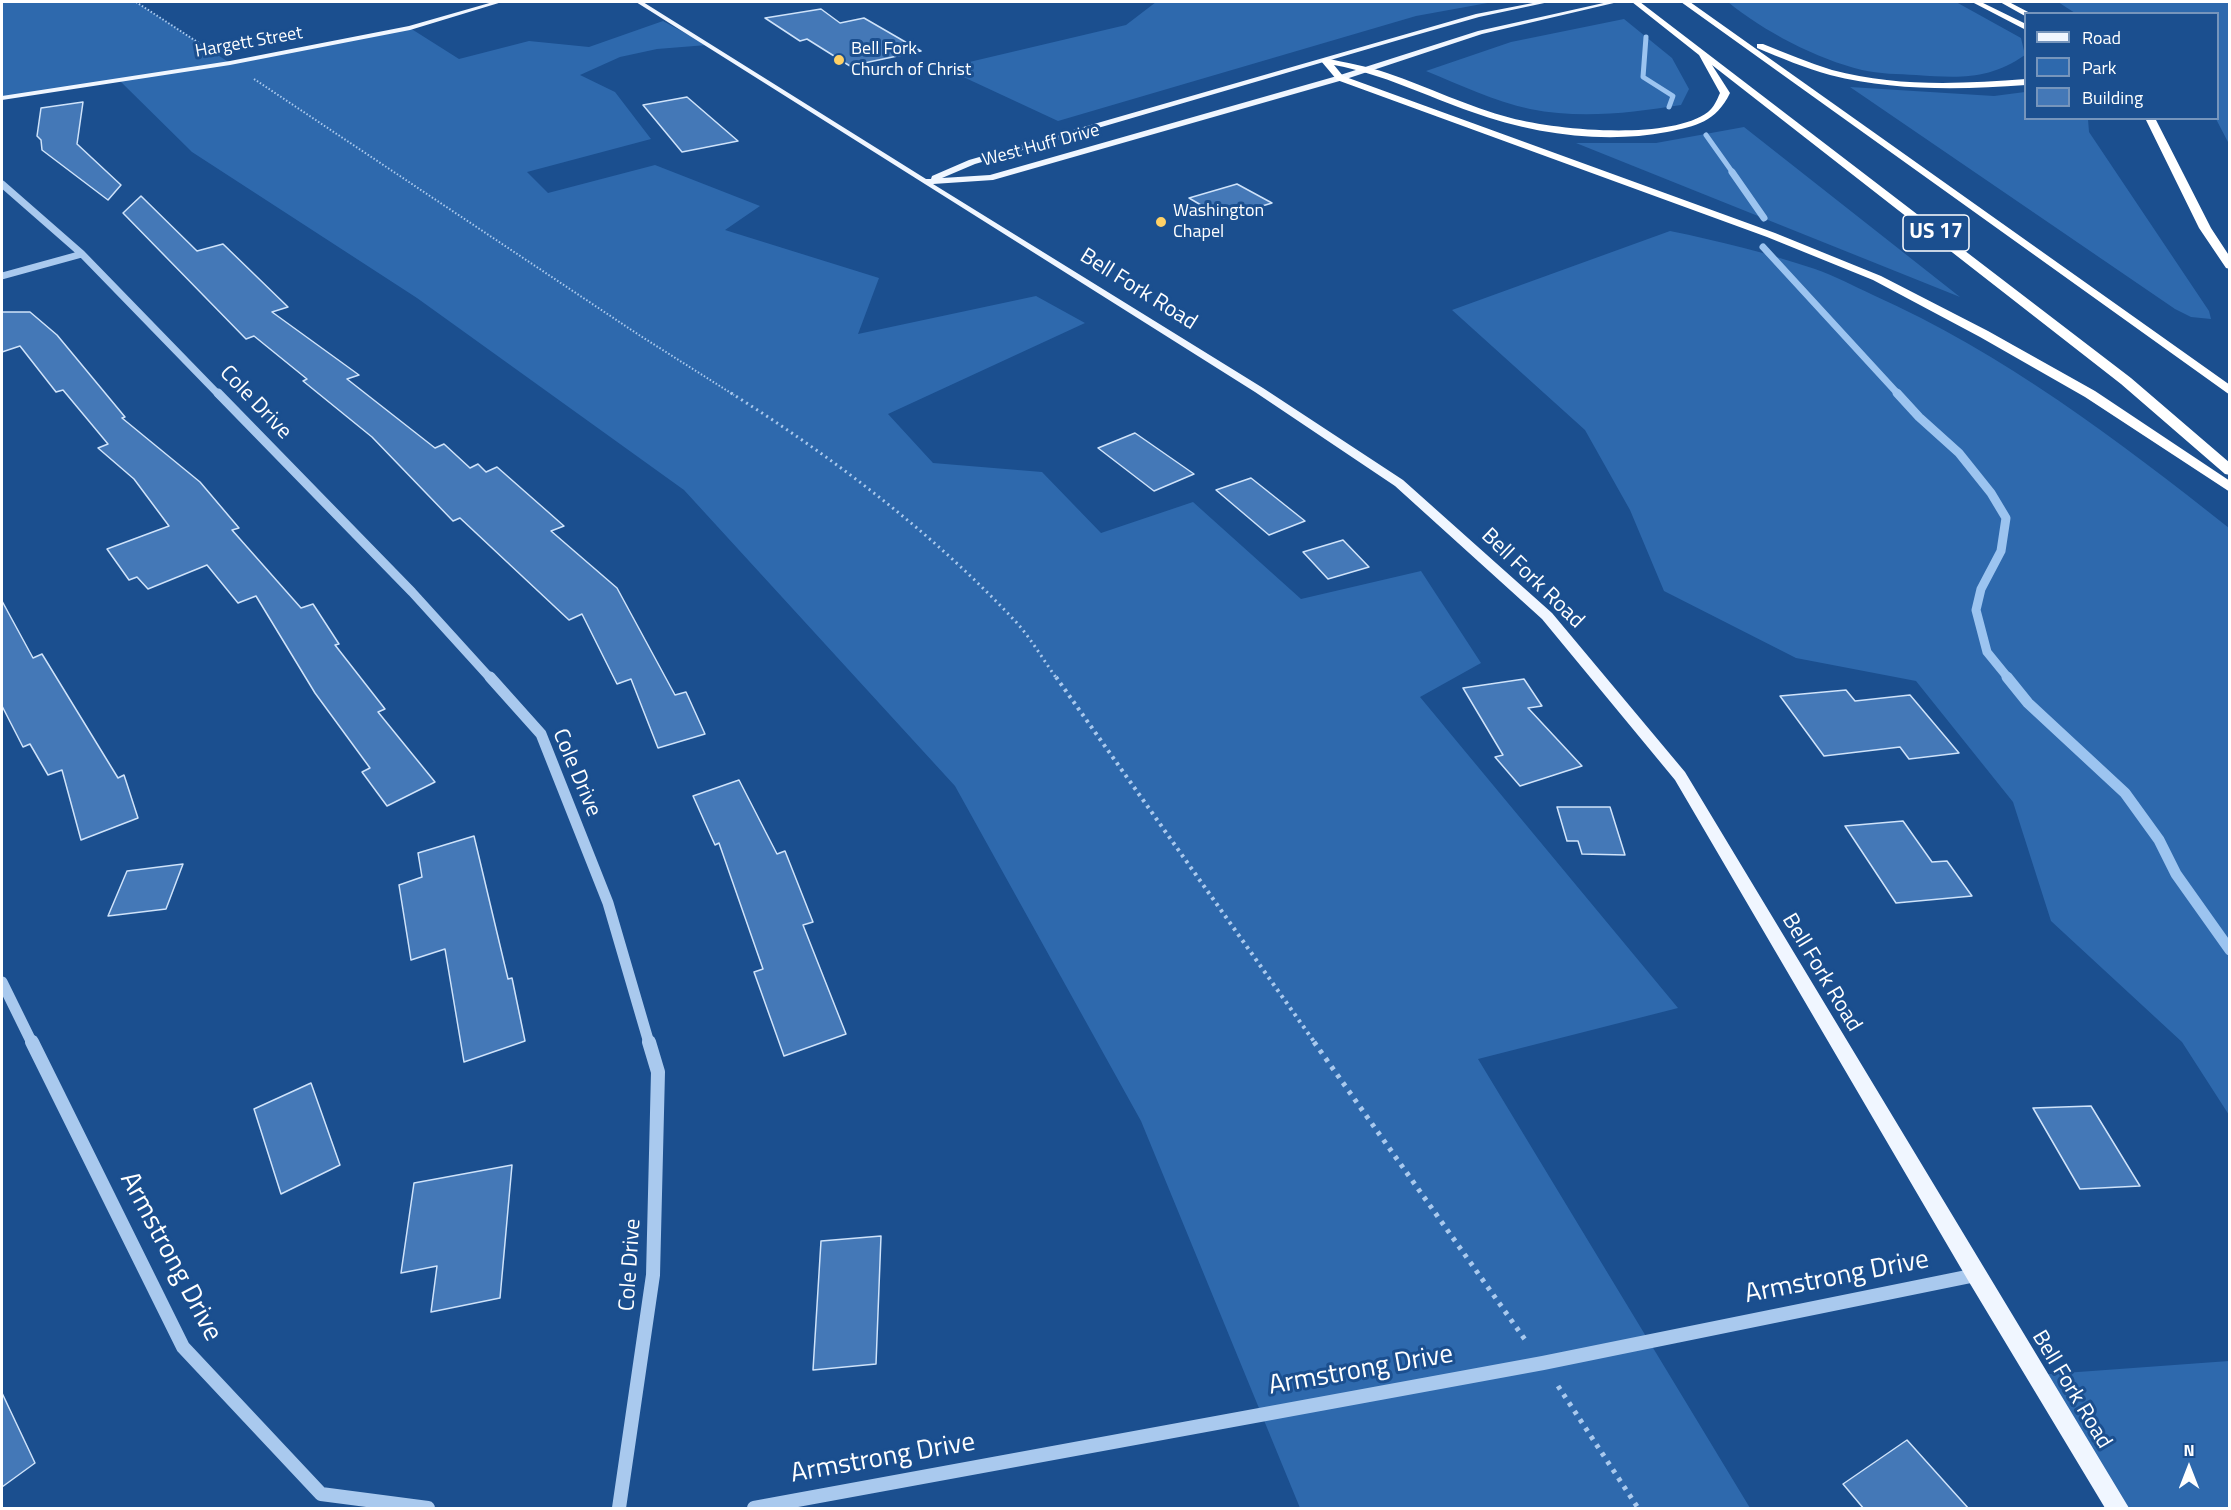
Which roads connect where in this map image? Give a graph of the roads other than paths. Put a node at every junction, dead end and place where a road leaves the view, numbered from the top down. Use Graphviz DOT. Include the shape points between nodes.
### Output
graph roads {
  1 [pos="499,2"];
  2 [pos="639,2"];
  3 [pos="1546,2"];
  4 [pos="1615,2"];
  5 [pos="1636,2"];
  6 [pos="1685,2"];
  7 [pos="1977,2"];
  8 [pos="2004,2"];
  9 [pos="2024,12"];
  10 [pos="2024,27"];
  11 [pos="1733,36"];
  12 [pos="1696,46"];
  13 [pos="1325,61"];
  14 [pos="1369,70"];
  15 [pos="1340,78"];
  16 [pos="2024,82"];
  17 [pos="2,98"];
  18 [pos="2151,120"];
  19 [pos="924,182"];
  20 [pos="2,184"];
  21 [pos="82,254"];
  22 [pos="2229,266"];
  23 [pos="2,276"];
  24 [pos="2229,391"];
  25 [pos="2229,471"];
  26 [pos="2229,488"];
  27 [pos="2,982"];
  28 [pos="1976,1275"];
  29 [pos="428,1509"];
  30 [pos="619,1509"];
  31 [pos="754,1509"];
  32 [pos="2118,1509"];
  1 -- 17 [label="main road, Hargett Street" via="410,28 230,63"];
  2 -- 19 [label="main road, Bell Fork Road"];
  3 -- 13 [label="main road, West Huff Drive" via="1478,15"];
  4 -- 14 [label="main road, West Huff Drive" via="1480,32"];
  5 -- 12 [label="highway, US 17"];
  6 -- 11 [label="highway, US 17"];
  7 -- 10 [label="highway"];
  8 -- 9 [label="highway"];
  11 -- 16 [label="highway" via="1842,75 1904,84 1971,86"];
  11 -- 24 [label="highway, US 17"];
  12 -- 14 [label="highway" via="1725,93 1718,108 1706,117 1655,130 1590,132 1539,127 1491,116"];
  12 -- 25 [label="highway, US 17" via="2126,381"];
  13 -- 14 [label="highway"];
  13 -- 15 [label="highway"];
  13 -- 19 [label="main road, West Huff Drive" via="972,162"];
  14 -- 15 [label="main road, West Huff Drive"];
  15 -- 19 [label="main road, West Huff Drive" via="990,178"];
  15 -- 26 [label="highway" via="1771,235 1876,278 2090,394"];
  18 -- 22 [label="highway" via="2205,228"];
  19 -- 28 [label="main road, Bell Fork Road" via="1259,390 1399,483 1547,616 1680,776"];
  20 -- 21 [label="street, Cole Drive"];
  21 -- 23 [label="street"];
  21 -- 30 [label="street, Cole Drive" via="403,584 541,734 608,903 658,1072 653,1275"];
  27 -- 29 [label="street, Armstrong Drive" via="183,1347 321,1494"];
  28 -- 31 [label="street, Armstrong Drive" via="1542,1363"];
  28 -- 32 [label="main road, Bell Fork Road"];
}
